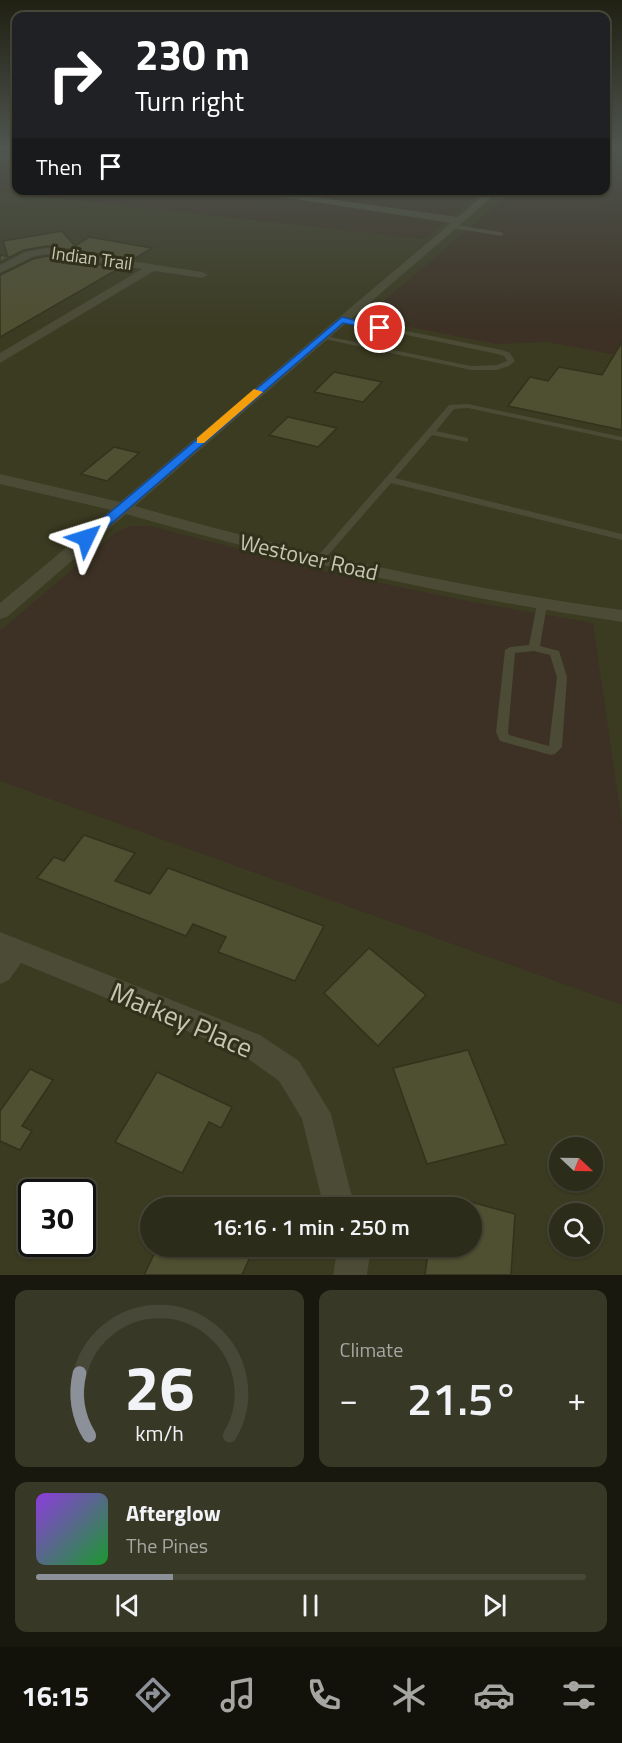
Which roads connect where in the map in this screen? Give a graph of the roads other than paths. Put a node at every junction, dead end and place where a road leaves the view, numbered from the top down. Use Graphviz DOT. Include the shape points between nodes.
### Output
graph roads {
  1 [pos="359,208"];
  2 [pos="475,208"];
  3 [pos="458,224"];
  4 [pos="501,234"];
  5 [pos="153,267"];
  6 [pos="0,270"];
  7 [pos="202,275"];
  8 [pos="342,320"];
  9 [pos="321,337"];
  10 [pos="0,359"];
  11 [pos="432,432"];
  12 [pos="465,440"];
  13 [pos="622,440"];
  14 [pos="0,479"];
  15 [pos="391,480"];
  16 [pos="121,508"];
  17 [pos="622,537"];
  18 [pos="320,559"];
  19 [pos="542,604"];
  20 [pos="0,612"];
  21 [pos="622,616"];
  22 [pos="534,648"];
  23 [pos="5,955"];
  24 [pos="336,1197"];
  25 [pos="353,1257"];
  26 [pos="350,1275"];
  1 -- 3 [label="street"];
  2 -- 3 [label="street"];
  3 -- 4 [label="lane"];
  3 -- 8 [label="street"];
  5 -- 6 [label="street, Indian Trail" via="47,251 29,254"];
  5 -- 7 [label="street, Indian Trail"];
  5 -- 10 [label="street"];
  8 -- 9 [label="street"];
  8 -- 9 [label="lane" via="500,352 511,361 491,368 471,368"];
  9 -- 16 [label="street"];
  11 -- 12 [label="lane"];
  11 -- 13 [label="lane" via="452,407 468,406"];
  11 -- 15 [label="lane"];
  14 -- 16 [label="street, Westover Road"];
  15 -- 17 [label="lane"];
  15 -- 18 [label="lane"];
  16 -- 18 [label="street, Westover Road"];
  16 -- 20 [label="street"];
  18 -- 19 [label="street, Westover Road"];
  19 -- 21 [label="street, Westover Road"];
  19 -- 22 [label="lane"];
  22 -- 22 [label="lane" via="510,650 502,732 504,738 551,751 556,747 562,677 555,653"];
  23 -- 24 [label="street, Markey Place" via="250,1044 289,1071 316,1114"];
  25 -- 26 [label="street"];
}
